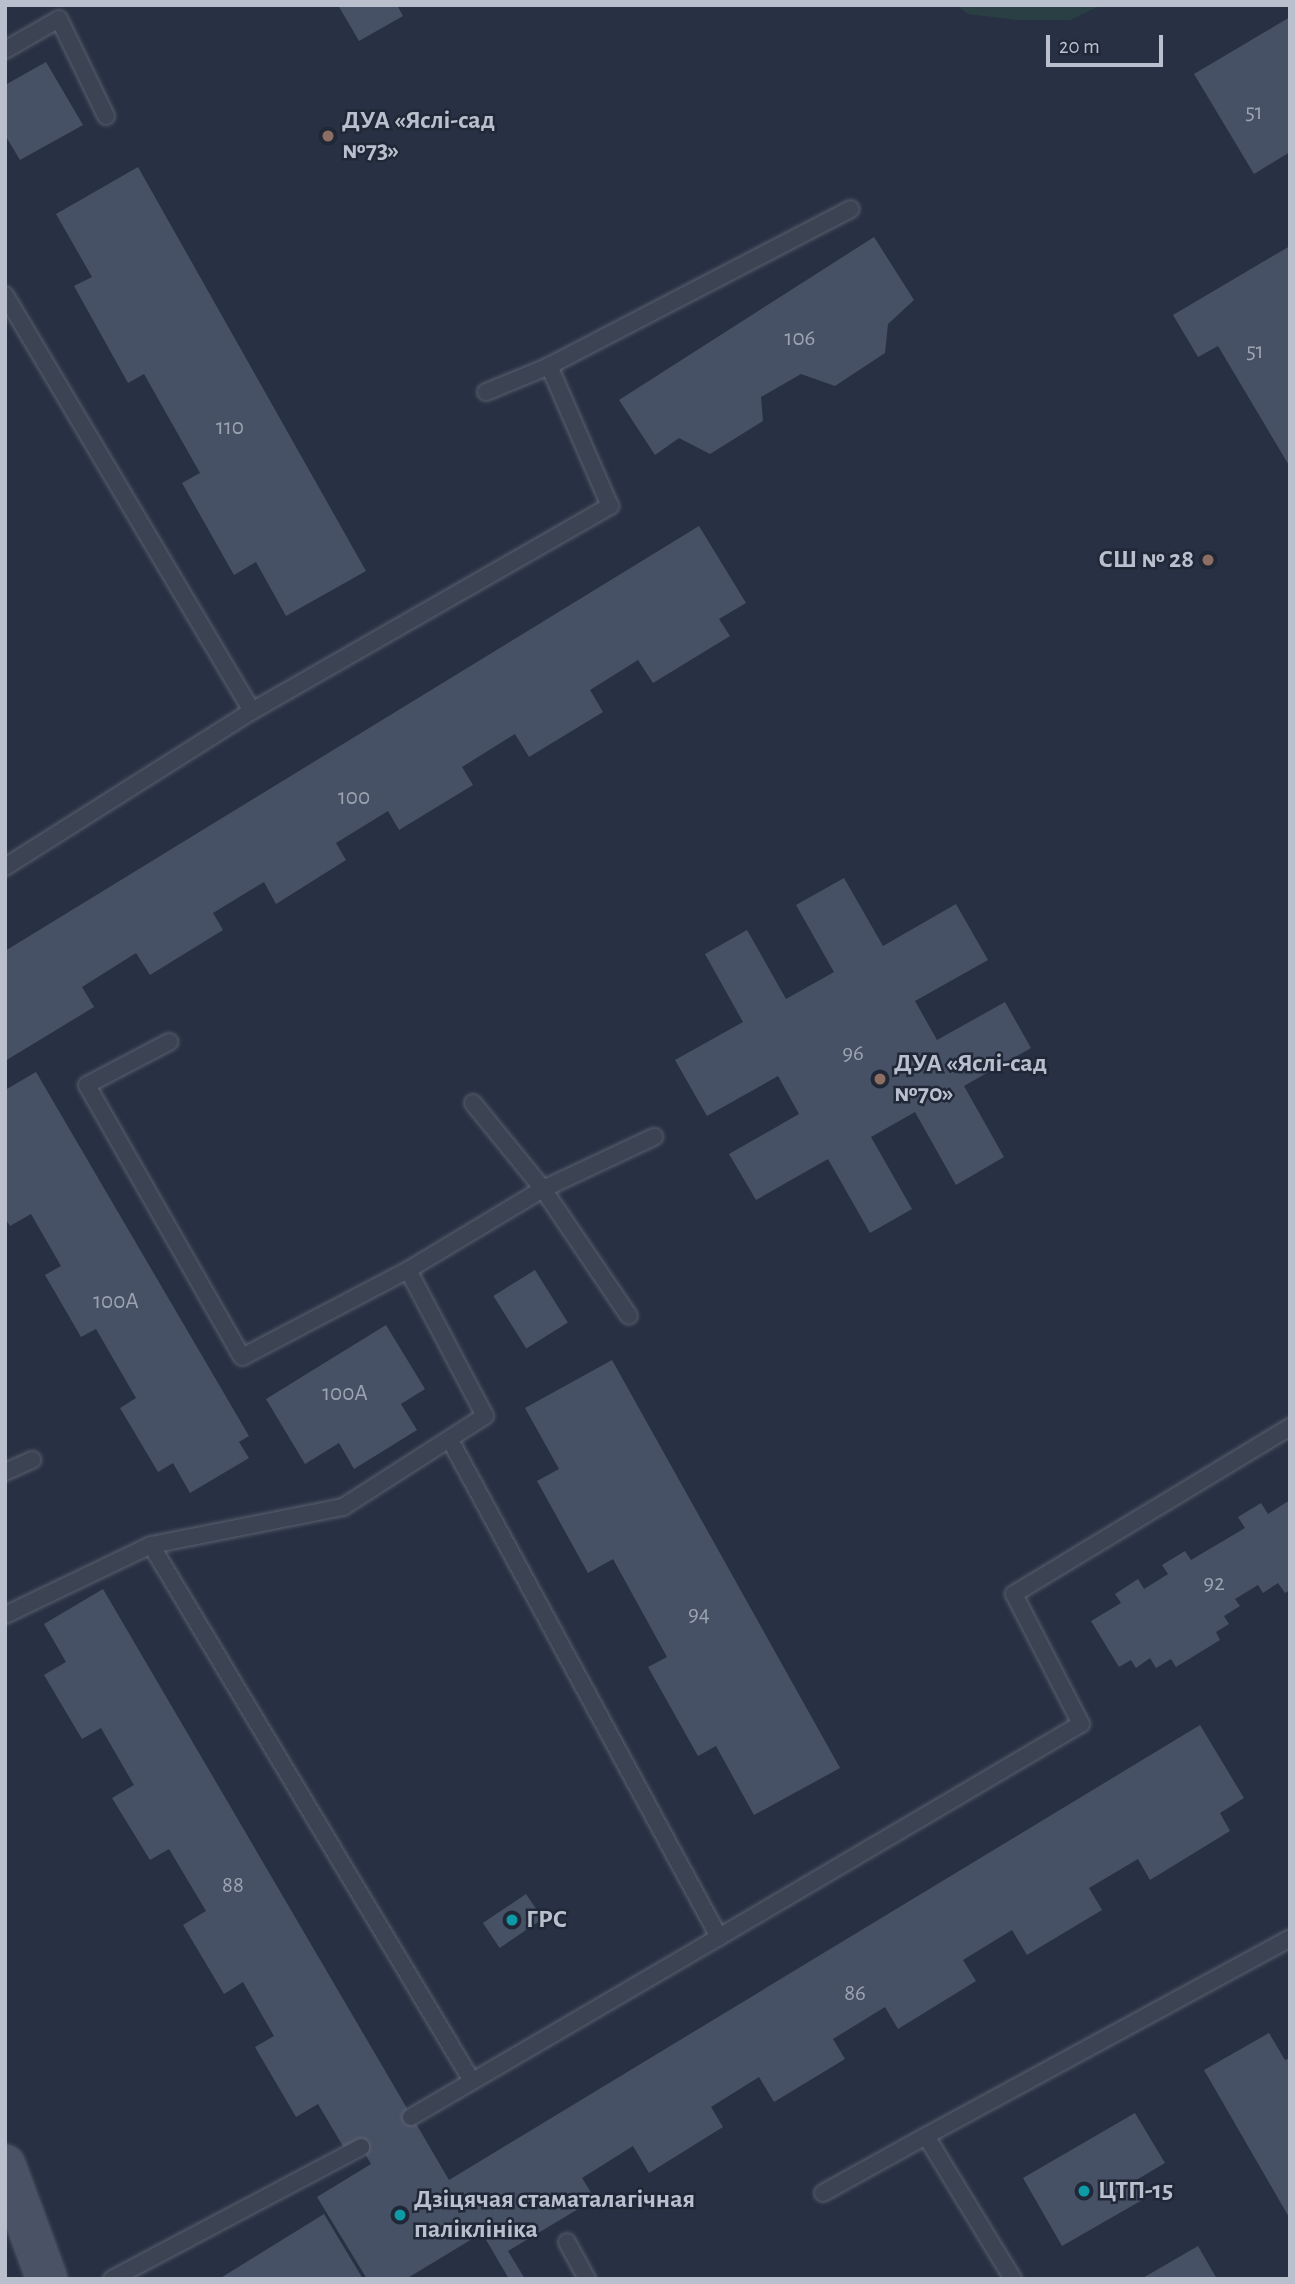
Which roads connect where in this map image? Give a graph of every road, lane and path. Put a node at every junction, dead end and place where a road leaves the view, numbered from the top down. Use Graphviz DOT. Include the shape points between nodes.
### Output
graph roads {
  1 [pos="5,50"];
  2 [pos="106,116"];
  3 [pos="851,209"];
  4 [pos="5,295"];
  5 [pos="548,366"];
  6 [pos="486,392"];
  7 [pos="251,711"];
  8 [pos="5,867"];
  9 [pos="169,1042"];
  10 [pos="473,1103"];
  11 [pos="654,1137"];
  12 [pos="543,1189"];
  13 [pos="408,1270"];
  14 [pos="629,1316"];
  15 [pos="1290,1427"];
  16 [pos="450,1440"];
  17 [pos="32,1460"];
  18 [pos="5,1472"];
  19 [pos="151,1545"];
  20 [pos="5,1615"];
  21 [pos="719,1937"];
  22 [pos="1290,1938"];
  23 [pos="472,2081"];
  24 [pos="411,2117"];
  25 [pos="926,2136"];
  26 [pos="361,2147"];
  27 [pos="5,2165"];
  28 [pos="823,2193"];
  29 [pos="566,2242"];
  30 [pos="47,2279"];
  31 [pos="112,2279"];
  32 [pos="587,2279"];
  33 [pos="1013,2279"];
  1 -- 2 [label="lane" via="59,19"];
  3 -- 5 [label="lane"];
  4 -- 7 [label="lane"];
  5 -- 6 [label="lane"];
  5 -- 7 [label="lane" via="610,506"];
  7 -- 8 [label="lane"];
  9 -- 13 [label="lane" via="88,1085 242,1357"];
  10 -- 12 [label="lane"];
  11 -- 12 [label="lane"];
  12 -- 13 [label="lane"];
  12 -- 14 [label="lane"];
  13 -- 16 [label="lane" via="485,1416"];
  15 -- 21 [label="lane" via="1014,1594 1081,1724"];
  16 -- 19 [label="lane" via="343,1507"];
  16 -- 21 [label="lane"];
  17 -- 18 [label="lane"];
  19 -- 20 [label="lane"];
  19 -- 23 [label="lane"];
  21 -- 23 [label="lane"];
  22 -- 25 [label="lane"];
  23 -- 24 [label="lane"];
  25 -- 28 [label="lane"];
  25 -- 33 [label="lane"];
  26 -- 31 [label="lane"];
  27 -- 30 [label="main road"];
  29 -- 32 [label="lane"];
}
